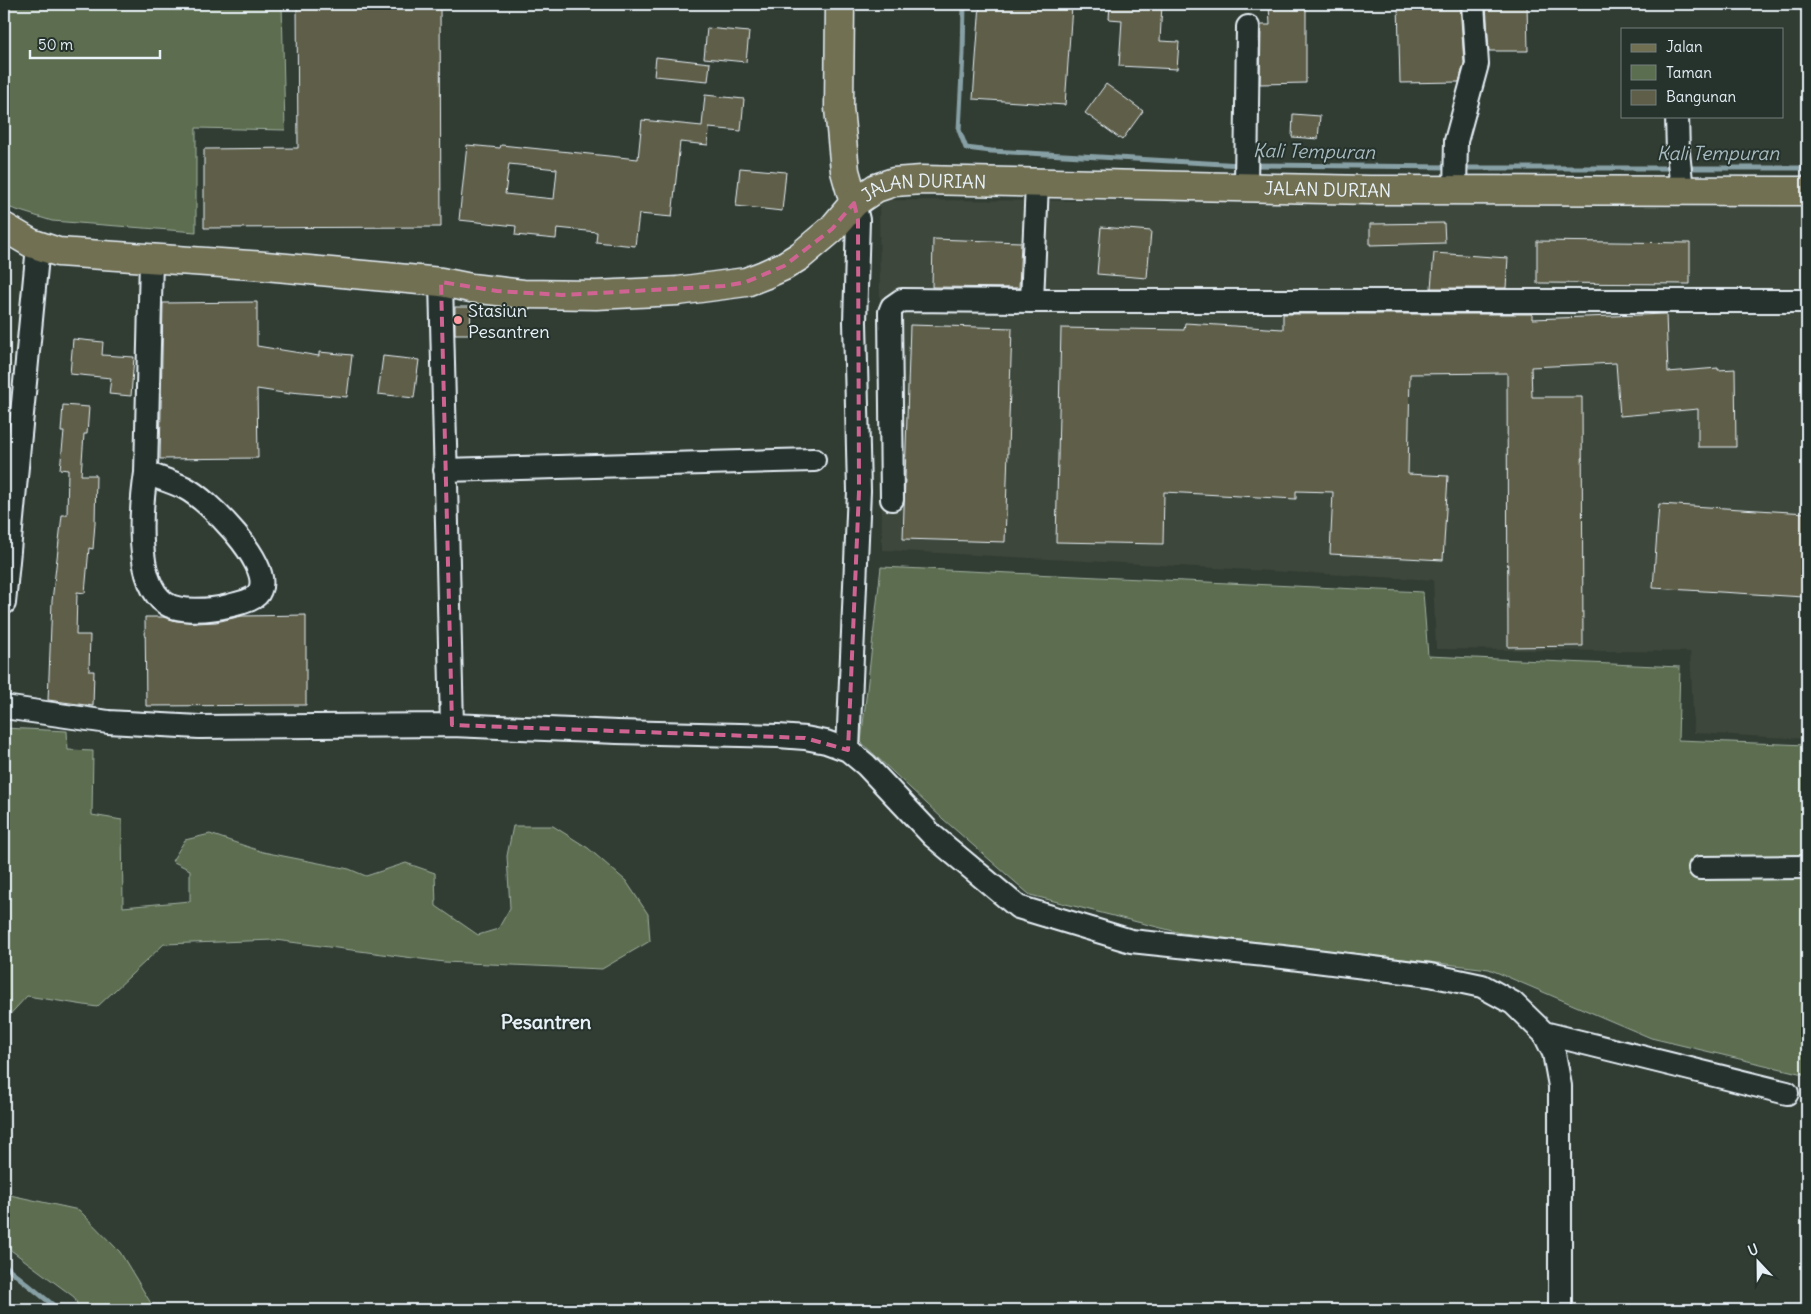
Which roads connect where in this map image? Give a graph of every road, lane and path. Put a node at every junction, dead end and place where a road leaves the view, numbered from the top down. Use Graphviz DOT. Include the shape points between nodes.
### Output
graph roads {
  1 [pos="840,4"];
  2 [pos="1473,4"];
  3 [pos="1248,27"];
  4 [pos="1677,118"];
  5 [pos="1679,172"];
  6 [pos="1455,181"];
  7 [pos="1037,183"];
  8 [pos="1246,188"];
  9 [pos="1807,191"];
  10 [pos="854,203"];
  11 [pos="4,228"];
  12 [pos="38,246"];
  13 [pos="151,259"];
  14 [pos="441,282"];
  15 [pos="1032,302"];
  16 [pos="1807,302"];
  17 [pos="814,460"];
  18 [pos="445,470"];
  19 [pos="146,473"];
  20 [pos="892,499"];
  21 [pos="4,603"];
  22 [pos="4,707"];
  23 [pos="452,725"];
  24 [pos="848,750"];
  25 [pos="1807,867"];
  26 [pos="1700,868"];
  27 [pos="1544,1032"];
  28 [pos="1787,1093"];
  29 [pos="1560,1310"];
  1 -- 10 [label="main road" via="839,108 845,171"];
  2 -- 6 [label="street" via="1477,64 1456,141"];
  3 -- 8 [label="street"];
  4 -- 5 [label="street"];
  5 -- 6 [label="main road, JALAN DURIAN"];
  5 -- 9 [label="main road, JALAN DURIAN"];
  6 -- 8 [label="main road, JALAN DURIAN"];
  7 -- 8 [label="main road, JALAN DURIAN"];
  7 -- 10 [label="main road, JALAN DURIAN" via="894,182 876,188"];
  7 -- 15 [label="street"];
  10 -- 14 [label="main road, JALAN DURIAN" via="832,229 800,256 746,282 678,291 562,295 497,291"];
  10 -- 24 [label="street" via="858,220 855,322 859,491"];
  11 -- 12 [label="main road, JALAN DURIAN"];
  12 -- 13 [label="main road, JALAN DURIAN" via="58,252"];
  12 -- 21 [label="street"];
  13 -- 14 [label="main road, JALAN DURIAN"];
  13 -- 19 [label="street"];
  14 -- 18 [label="street"];
  15 -- 16 [label="street"];
  15 -- 20 [label="street" via="902,300 892,307"];
  17 -- 18 [label="street"];
  18 -- 23 [label="street"];
  19 -- 19 [label="street" via="141,547 154,593 166,604 186,610 219,608 248,601 260,592 262,581 256,565 225,520 185,488"];
  22 -- 23 [label="street" via="108,722 199,727"];
  23 -- 24 [label="street" via="796,737"];
  24 -- 27 [label="street" via="933,836 1018,907 1131,941 1430,975 1482,986 1514,1004"];
  25 -- 26 [label="street"];
  27 -- 28 [label="street"];
  27 -- 29 [label="street" via="1554,1053 1560,1086"];
}
